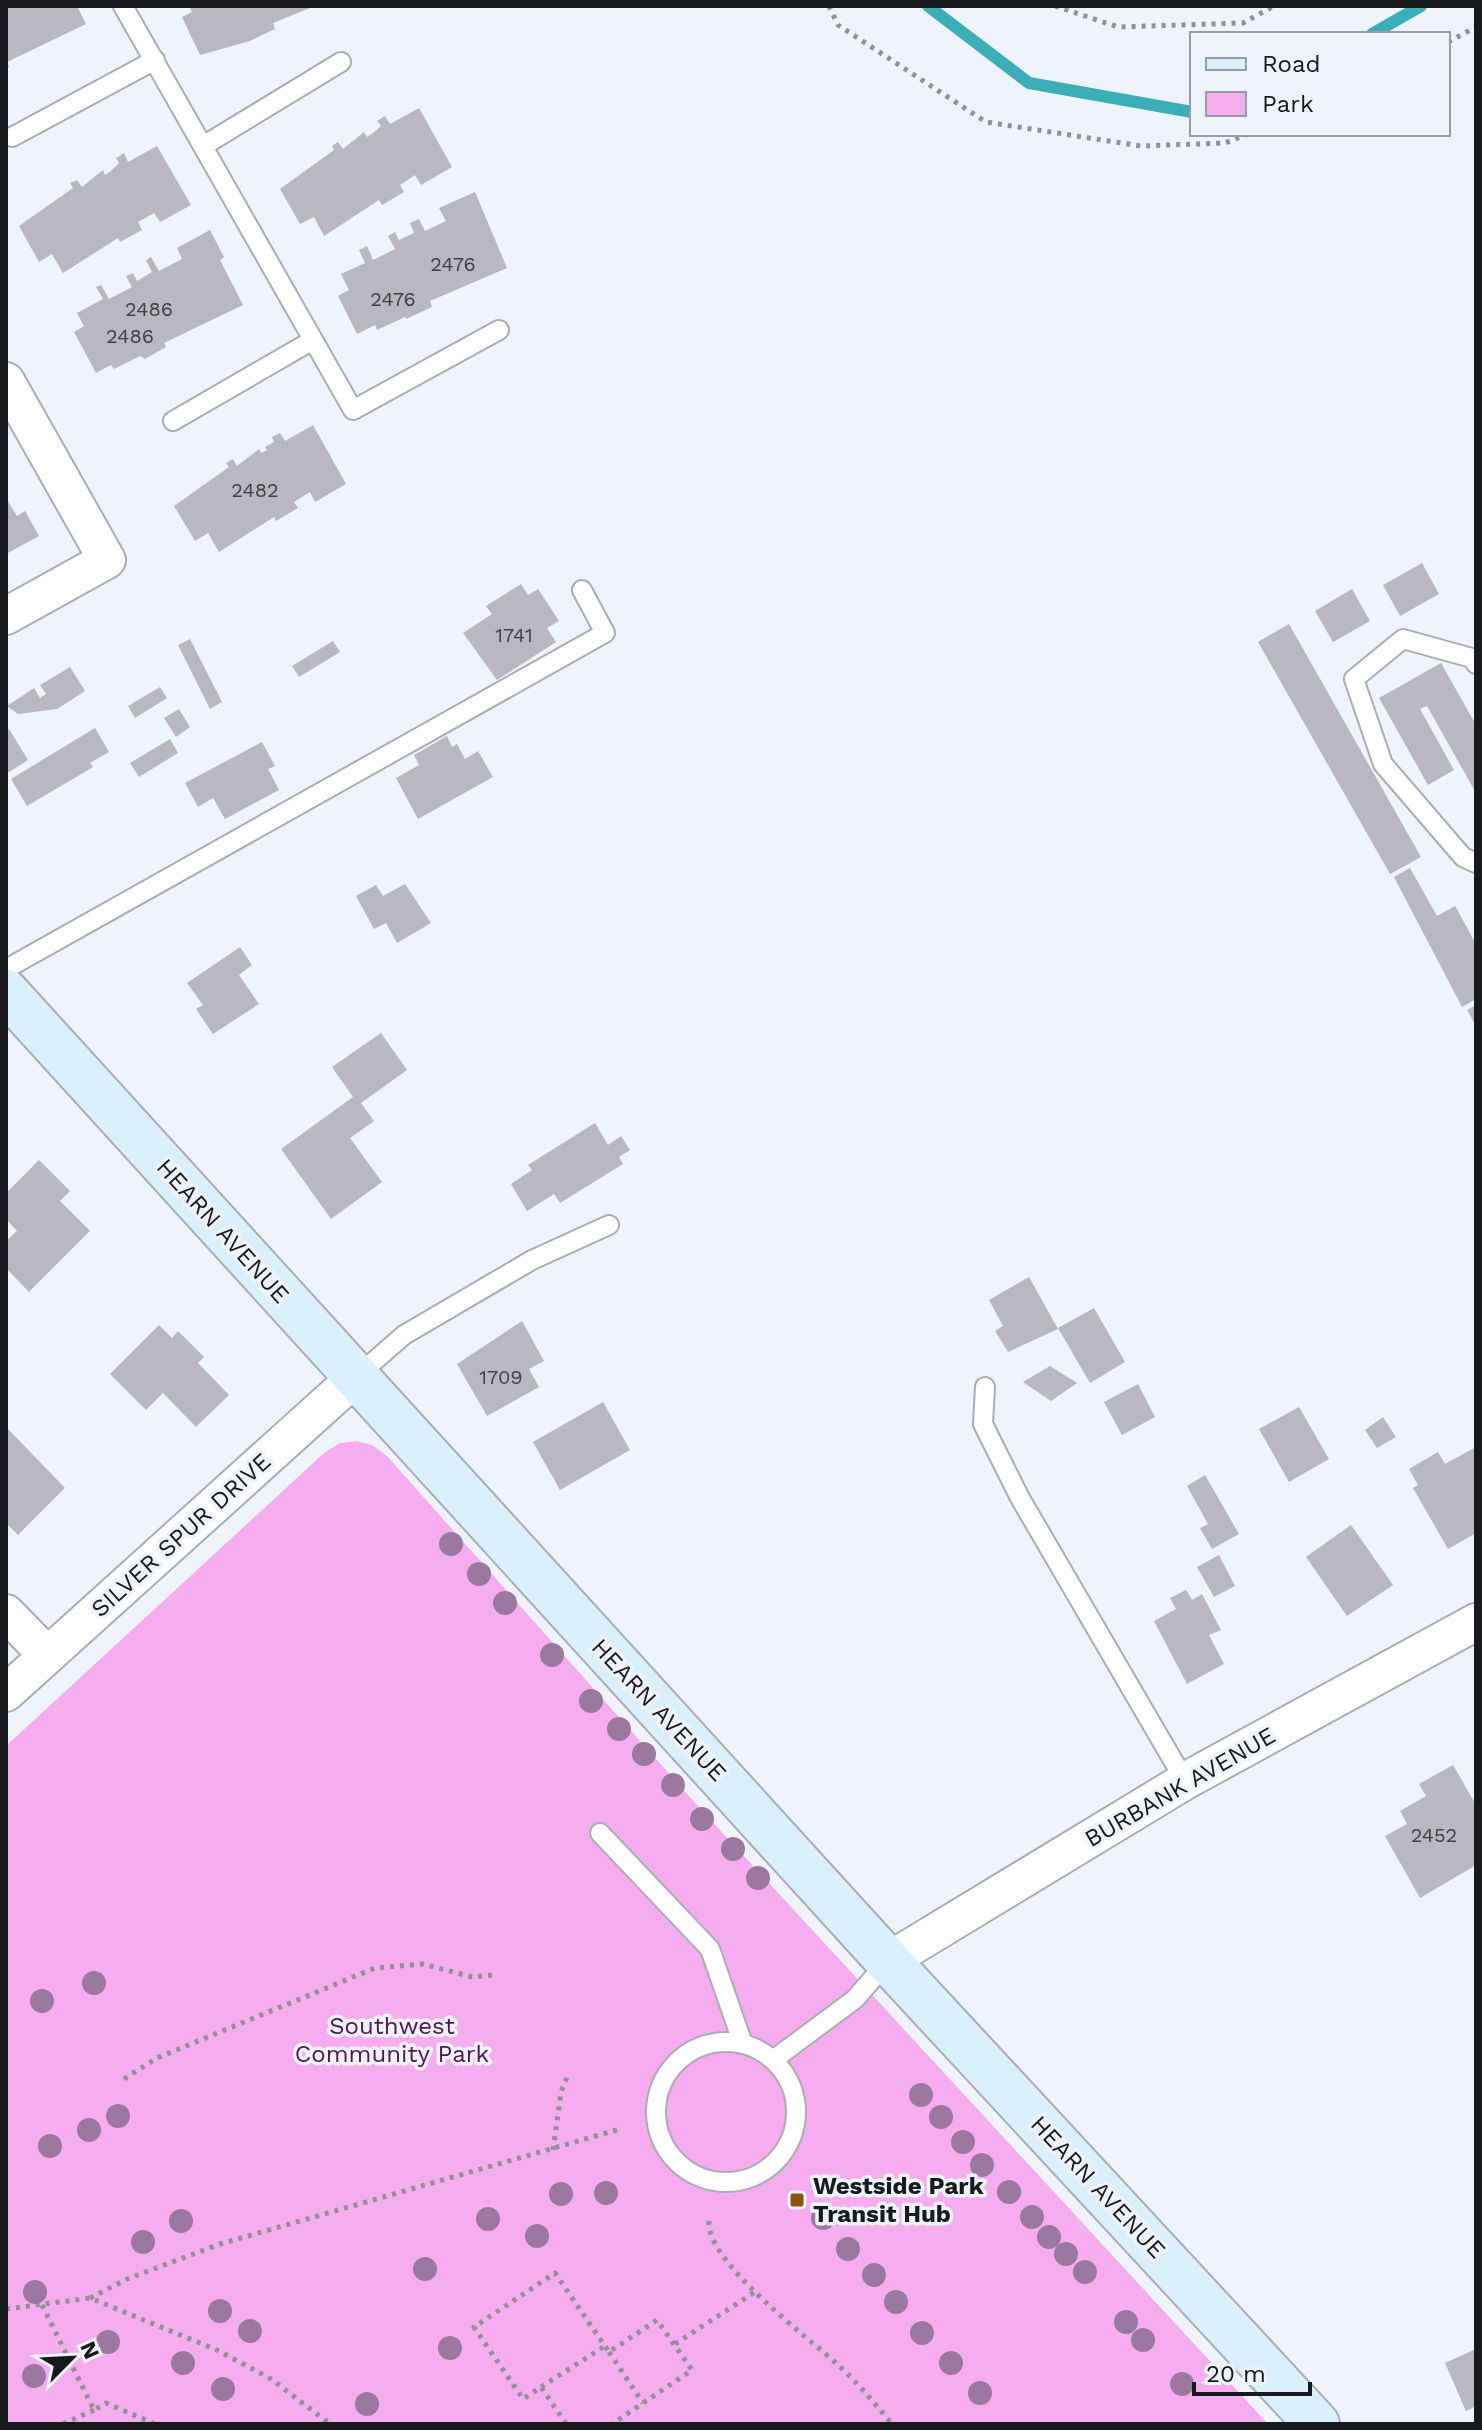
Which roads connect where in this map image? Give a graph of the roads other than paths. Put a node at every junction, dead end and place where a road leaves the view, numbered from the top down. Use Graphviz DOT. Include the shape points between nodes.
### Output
graph roads {
  1 [pos="123,6"];
  2 [pos="155,60"];
  3 [pos="341,62"];
  4 [pos="12,137"];
  5 [pos="203,146"];
  6 [pos="499,330"];
  7 [pos="313,340"];
  8 [pos="6,381"];
  9 [pos="173,421"];
  10 [pos="582,590"];
  11 [pos="6,616"];
  12 [pos="1476,664"];
  13 [pos="1476,863"];
  14 [pos="6,969"];
  15 [pos="6,992"];
  16 [pos="609,1225"];
  17 [pos="356,1377"];
  18 [pos="985,1387"];
  19 [pos="6,1613"];
  20 [pos="1476,1622"];
  21 [pos="47,1655"];
  22 [pos="6,1693"];
  23 [pos="1185,1781"];
  24 [pos="600,1833"];
  25 [pos="888,1961"];
  26 [pos="743,2044"];
  27 [pos="773,2060"];
  28 [pos="1317,2424"];
  1 -- 2 [label="lane"];
  2 -- 4 [label="lane"];
  2 -- 5 [label="lane"];
  3 -- 5 [label="lane"];
  5 -- 7 [label="lane"];
  6 -- 7 [label="lane" via="353,410"];
  7 -- 9 [label="lane"];
  8 -- 11 [label="street" via="107,560"];
  10 -- 14 [label="lane" via="605,633"];
  12 -- 13 [label="lane" via="1472,658 1403,639 1354,679 1383,764 1463,857"];
  15 -- 17 [label="main road, HEARN AVENUE"];
  16 -- 17 [label="lane" via="532,1260 404,1335"];
  17 -- 21 [label="street, SILVER SPUR DRIVE"];
  17 -- 25 [label="main road, HEARN AVENUE"];
  18 -- 23 [label="lane" via="983,1424 1020,1498"];
  19 -- 21 [label="street"];
  20 -- 23 [label="street, BURBANK AVENUE"];
  21 -- 22 [label="street, SILVER SPUR DRIVE"];
  23 -- 25 [label="street, BURBANK AVENUE"];
  24 -- 26 [label="lane" via="710,1949"];
  25 -- 27 [label="lane" via="855,1999"];
  25 -- 28 [label="main road, HEARN AVENUE"];
  26 -- 27 [label="lane"];
  26 -- 27 [label="lane" via="719,2042 696,2048 678,2062 660,2092 657,2127 666,2149 701,2178 747,2180 768,2170 784,2152 795,2131 796,2108 793,2089"];
}
